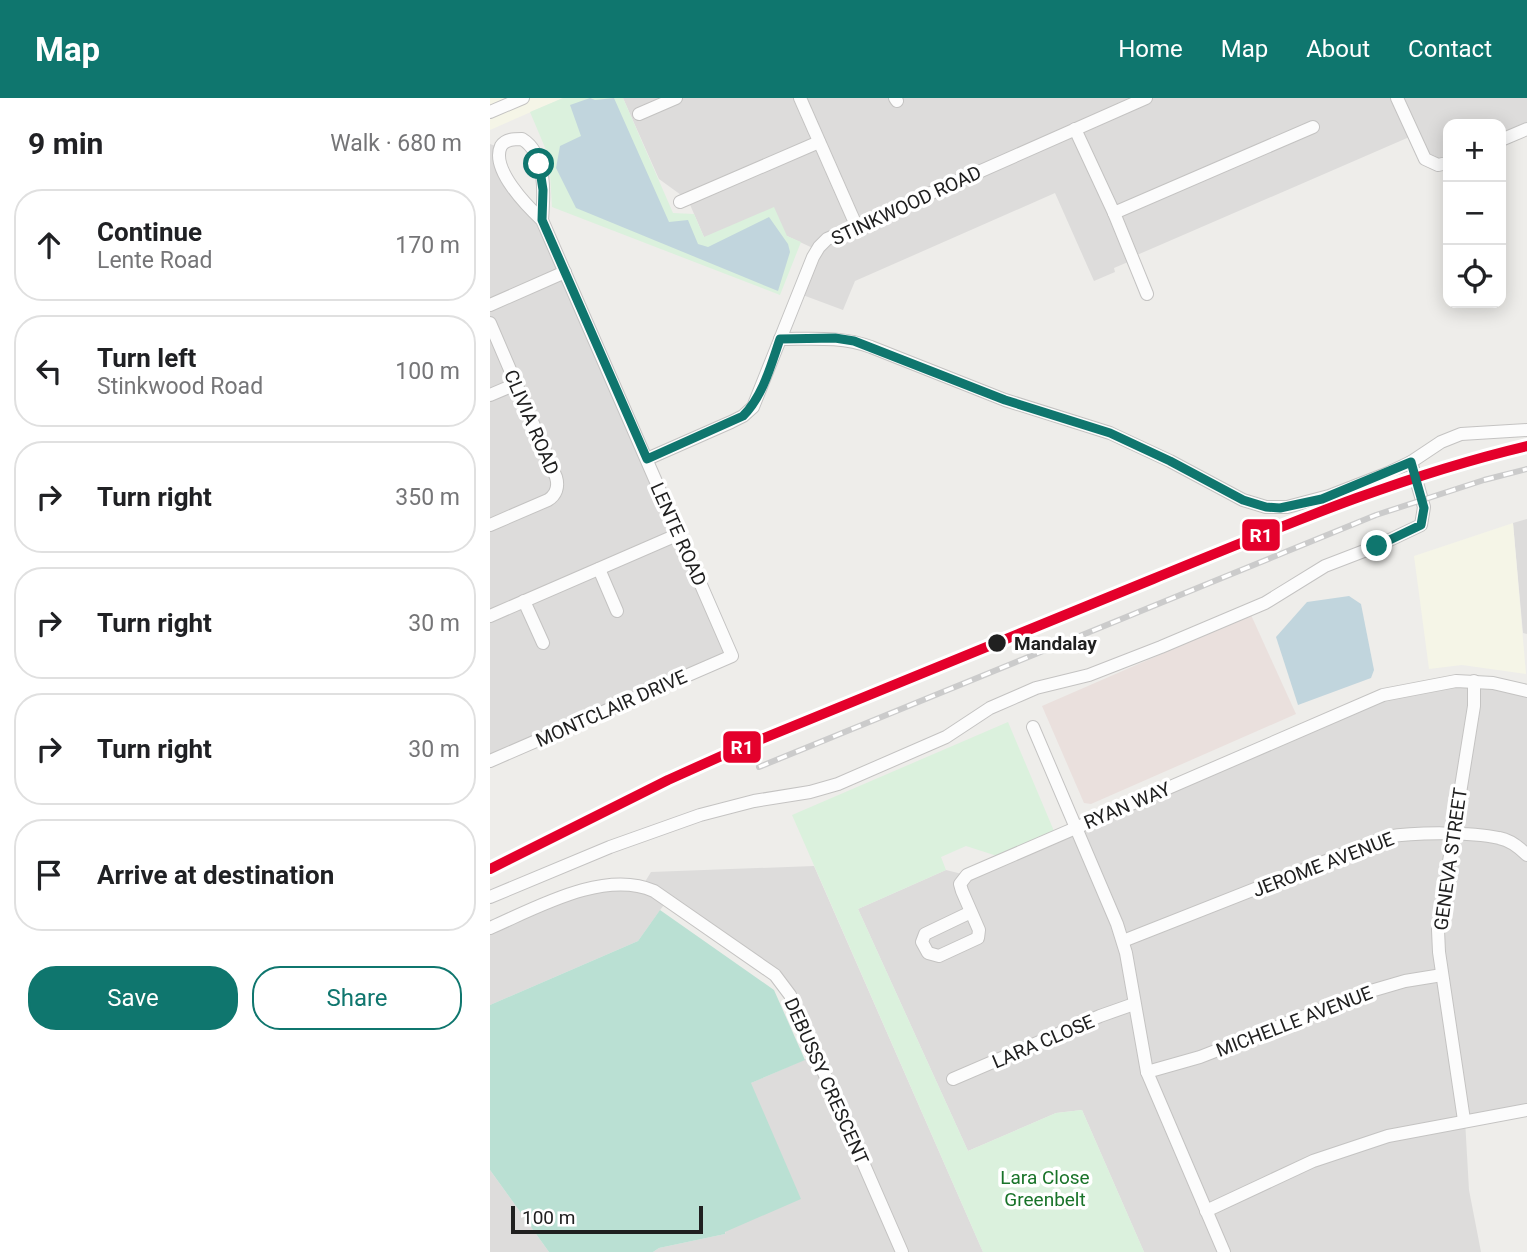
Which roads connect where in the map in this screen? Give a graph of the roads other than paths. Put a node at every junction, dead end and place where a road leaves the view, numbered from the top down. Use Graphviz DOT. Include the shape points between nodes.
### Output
graph roads {
  1 [pos="523,98"];
  2 [pos="676,98"];
  3 [pos="800,98"];
  4 [pos="1146,98"];
  5 [pos="1397,98"];
  6 [pos="490,112"];
  7 [pos="639,114"];
  8 [pos="1313,127"];
  9 [pos="1075,129"];
  10 [pos="1527,129"];
  11 [pos="1506,138"];
  12 [pos="819,142"];
  13 [pos="1443,164"];
  14 [pos="496,173"];
  15 [pos="680,202"];
  16 [pos="1114,213"];
  17 [pos="542,220"];
  18 [pos="856,225"];
  19 [pos="565,272"];
  20 [pos="1147,294"];
  21 [pos="490,305"];
  22 [pos="490,323"];
  23 [pos="780,339"];
  24 [pos="516,384"];
  25 [pos="490,395"];
  26 [pos="1527,430"];
  27 [pos="647,459"];
  28 [pos="1411,462"];
  29 [pos="490,525"];
  30 [pos="680,534"];
  31 [pos="599,569"];
  32 [pos="524,601"];
  33 [pos="617,611"];
  34 [pos="490,616"];
  35 [pos="542,643"];
  36 [pos="732,656"];
  37 [pos="1474,681"];
  38 [pos="1527,691"];
  39 [pos="1033,727"];
  40 [pos="490,761"];
  41 [pos="1076,827"];
  42 [pos="1453,835"];
  43 [pos="1527,855"];
  44 [pos="490,897"];
  45 [pos="971,912"];
  46 [pos="490,928"];
  47 [pos="1123,941"];
  48 [pos="1443,975"];
  49 [pos="1134,1004"];
  50 [pos="1147,1072"];
  51 [pos="953,1079"];
  52 [pos="1527,1110"];
  53 [pos="1464,1120"];
  54 [pos="1206,1211"];
  55 [pos="902,1252"];
  56 [pos="1224,1252"];
  1 -- 6 [label="street"];
  2 -- 7 [label="street"];
  3 -- 12 [label="street"];
  4 -- 9 [label="street, STINKWOOD ROAD"];
  5 -- 13 [label="street" via="1425,159"];
  8 -- 16 [label="street"];
  9 -- 16 [label="street"];
  9 -- 18 [label="street, STINKWOOD ROAD"];
  10 -- 11 [label="street"];
  12 -- 15 [label="street"];
  12 -- 18 [label="street"];
  14 -- 17 [label="street, LENTE ROAD"];
  14 -- 17 [label="street, LENTE ROAD" via="503,144 517,139 530,145 541,176"];
  16 -- 20 [label="street"];
  17 -- 19 [label="street, LENTE ROAD"];
  18 -- 23 [label="street, STINKWOOD ROAD" via="818,247"];
  19 -- 21 [label="street"];
  19 -- 27 [label="street, LENTE ROAD"];
  22 -- 24 [label="street, CLIVIA ROAD"];
  23 -- 27 [label="street, STINKWOOD ROAD" via="760,392 743,416"];
  23 -- 28 [label="street" via="854,341 1005,400 1110,433 1243,500 1266,507 1322,499"];
  24 -- 25 [label="street"];
  24 -- 29 [label="street, CLIVIA ROAD" via="558,486 548,500"];
  26 -- 28 [label="street" via="1461,433"];
  27 -- 30 [label="street, LENTE ROAD"];
  28 -- 44 [label="street" via="1424,508 1421,525 1325,566 1265,603 1118,665 1036,688 990,708 946,737 838,784 700,815"];
  30 -- 31 [label="street"];
  30 -- 36 [label="street, LENTE ROAD"];
  31 -- 32 [label="street"];
  31 -- 33 [label="street"];
  32 -- 34 [label="street"];
  32 -- 35 [label="street"];
  36 -- 40 [label="street, MONTCLAIR DRIVE"];
  37 -- 38 [label="street, RYAN WAY"];
  37 -- 41 [label="street, RYAN WAY" via="1383,695"];
  37 -- 42 [label="street, GENEVA STREET"];
  39 -- 41 [label="street"];
  41 -- 45 [label="street" via="967,875 960,884"];
  41 -- 47 [label="street, RYAN WAY"];
  42 -- 43 [label="street, JEROME AVENUE" via="1501,838"];
  42 -- 47 [label="street, JEROME AVENUE" via="1388,837"];
  42 -- 48 [label="street, GENEVA STREET" via="1438,930"];
  45 -- 45 [label="street" via="978,938 939,956 928,953 922,942 925,934"];
  46 -- 55 [label="street, DEBUSSY CRESCENT" via="586,889 642,886 775,975 790,995"];
  47 -- 49 [label="street, RYAN WAY"];
  48 -- 50 [label="street, MICHELLE AVENUE" via="1364,993 1200,1057"];
  48 -- 53 [label="street, GENEVA STREET"];
  49 -- 50 [label="street, RYAN WAY"];
  49 -- 51 [label="street, LARA CLOSE"];
  50 -- 54 [label="street, RYAN WAY"];
  52 -- 53 [label="street"];
  53 -- 54 [label="street" via="1388,1136 1313,1161"];
  54 -- 56 [label="street, RYAN WAY"];
}
